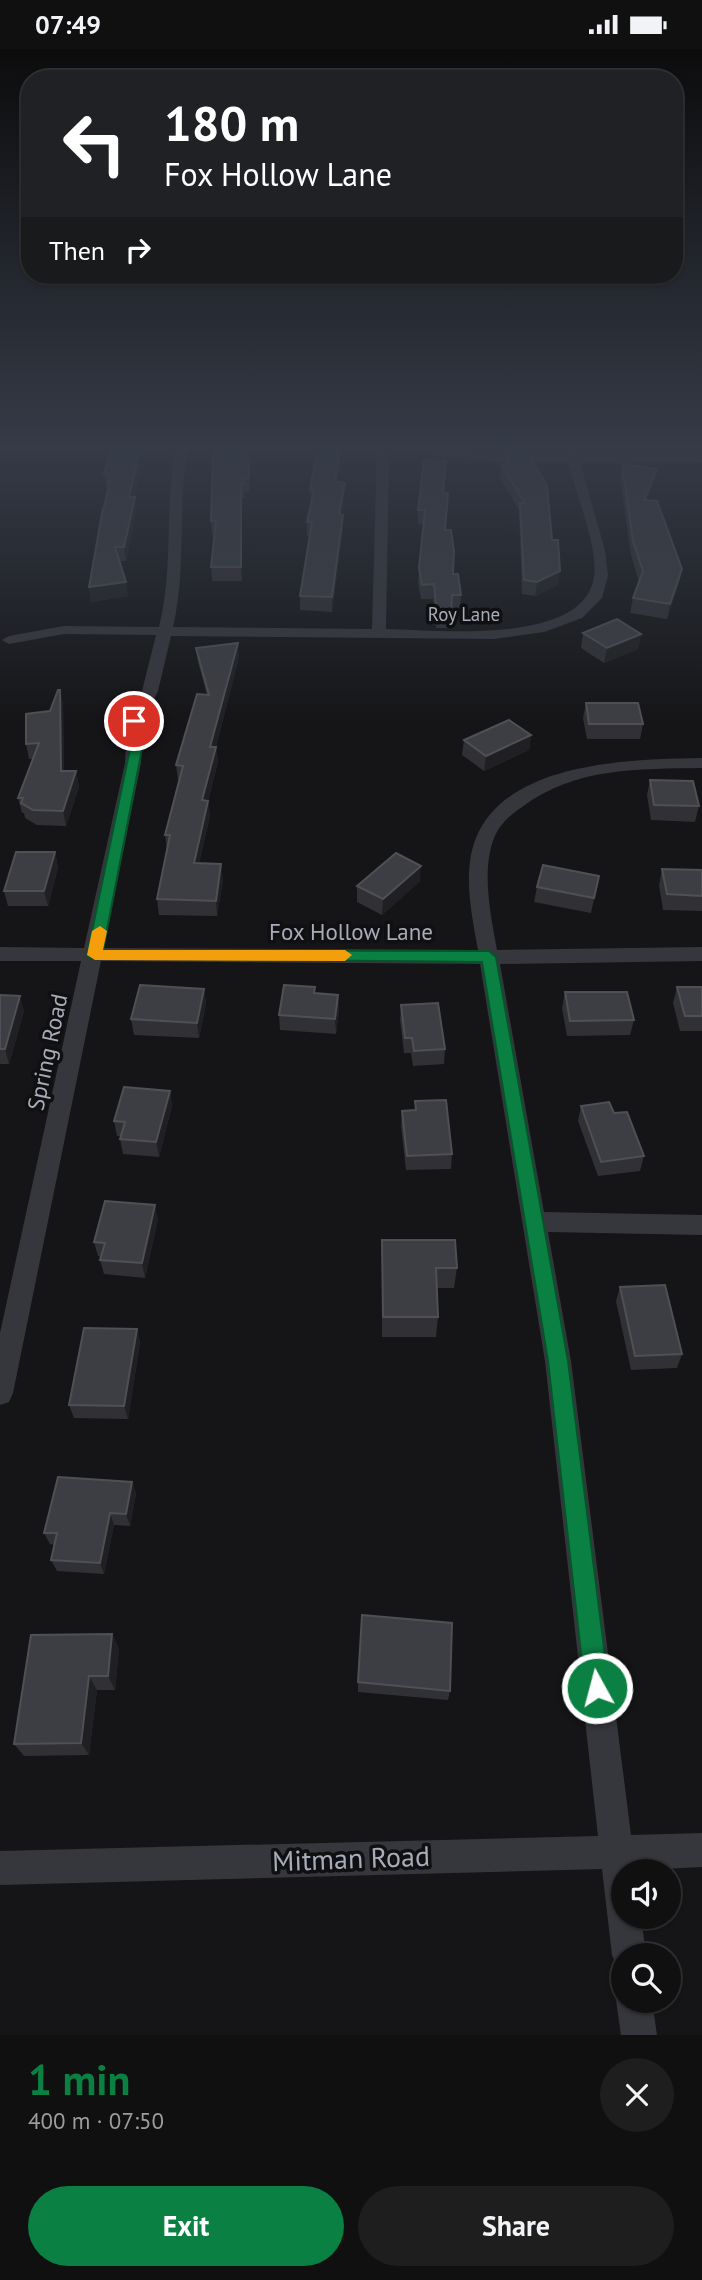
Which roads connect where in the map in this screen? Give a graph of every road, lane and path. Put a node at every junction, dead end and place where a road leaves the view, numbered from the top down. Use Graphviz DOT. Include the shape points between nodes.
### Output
graph roads {
  1 [pos="175,539"];
  2 [pos="381,539"];
  3 [pos="596,539"];
  4 [pos="165,630"];
  5 [pos="379,633"];
  6 [pos="9,640"];
  7 [pos="702,763"];
  8 [pos="0,954"];
  9 [pos="702,954"];
  10 [pos="95,955"];
  11 [pos="489,957"];
  12 [pos="535,1222"];
  13 [pos="702,1225"];
  14 [pos="3,1363"];
  15 [pos="0,1393"];
  16 [pos="702,1850"];
  17 [pos="616,1851"];
  18 [pos="617,1859"];
  19 [pos="0,1868"];
  20 [pos="636,2013"];
  21 [pos="639,2035"];
  1 -- 4 [label="street" via="173,598"];
  2 -- 5 [label="street"];
  3 -- 5 [label="street, Roy Lane" via="603,564 602,586 583,612 522,632 494,635"];
  4 -- 5 [label="street, Roy Lane"];
  4 -- 6 [label="street, Roy Lane" via="64,629"];
  4 -- 10 [label="street, Spring Road" via="146,704 134,721 136,749"];
  7 -- 11 [label="street" via="619,764 579,771 510,807 488,831 483,847 480,905"];
  8 -- 10 [label="street, Fox Hollow Lane"];
  9 -- 11 [label="street, Fox Hollow Lane"];
  10 -- 11 [label="street, Fox Hollow Lane"];
  10 -- 14 [label="street, Spring Road"];
  11 -- 12 [label="street"];
  12 -- 13 [label="street"];
  12 -- 17 [label="street" via="558,1361"];
  14 -- 15 [label="street, Spring Road"];
  16 -- 17 [label="street, Mitman Road"];
  17 -- 18 [label="street"];
  17 -- 19 [label="street, Mitman Road"];
  20 -- 21 [label="street"];
}
